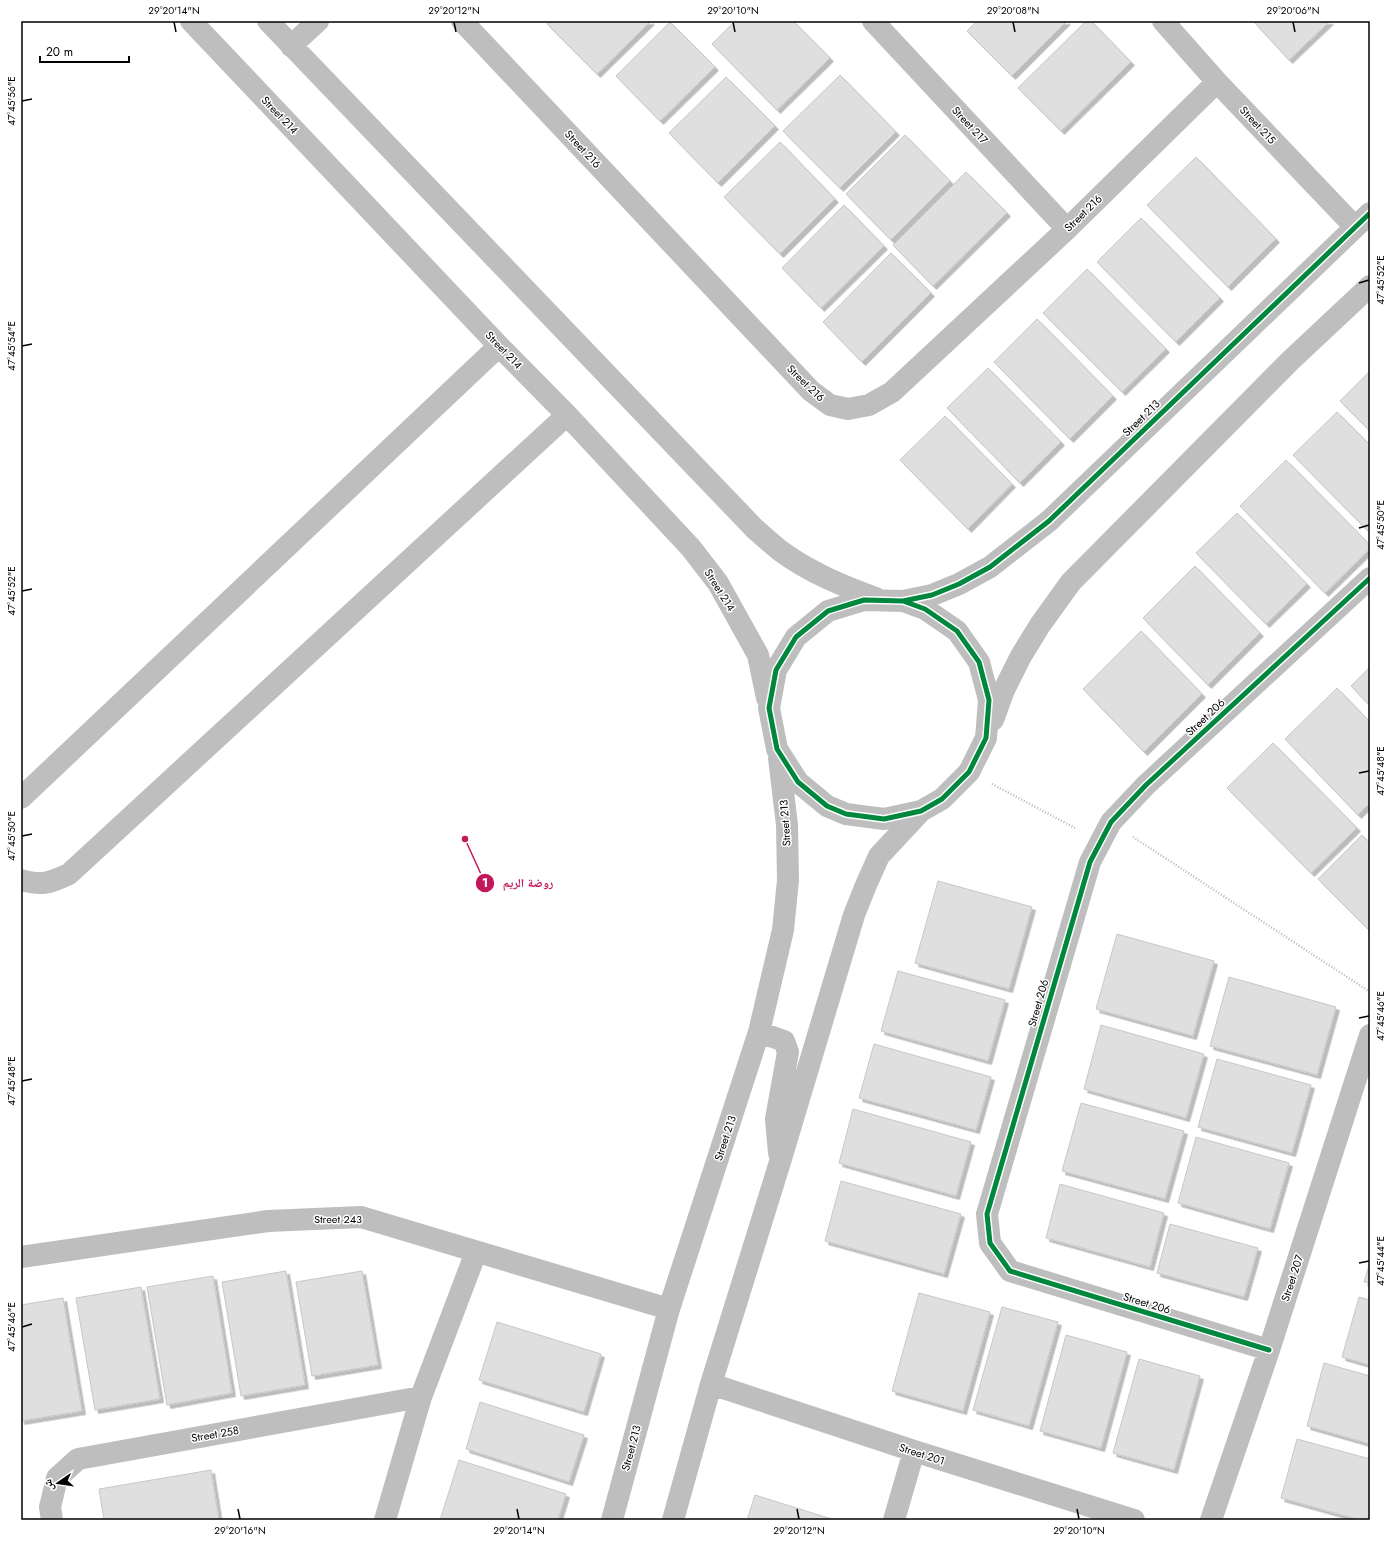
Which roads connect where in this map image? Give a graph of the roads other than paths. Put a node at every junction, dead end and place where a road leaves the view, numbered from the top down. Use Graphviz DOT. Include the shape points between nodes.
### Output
graph roads {
  1 [pos="191,21"];
  2 [pos="268,21"];
  3 [pos="318,21"];
  4 [pos="462,21"];
  5 [pos="873,21"];
  6 [pos="1163,21"];
  7 [pos="291,46"];
  8 [pos="1217,82"];
  9 [pos="1363,220"];
  10 [pos="1068,229"];
  11 [pos="1370,286"];
  12 [pos="500,346"];
  13 [pos="567,415"];
  14 [pos="1370,578"];
  15 [pos="893,600"];
  16 [pos="769,708"];
  17 [pos="986,738"];
  18 [pos="777,749"];
  19 [pos="21,798"];
  20 [pos="922,811"];
  21 [pos="21,880"];
  22 [pos="759,1032"];
  23 [pos="1370,1035"];
  24 [pos="780,1162"];
  25 [pos="476,1252"];
  26 [pos="21,1257"];
  27 [pos="669,1309"];
  28 [pos="1269,1350"];
  29 [pos="711,1384"];
  30 [pos="421,1397"];
  31 [pos="914,1451"];
  32 [pos="52,1520"];
  33 [pos="385,1520"];
  34 [pos="612,1520"];
  35 [pos="673,1520"];
  36 [pos="894,1520"];
  37 [pos="1134,1520"];
  38 [pos="1211,1520"];
  1 -- 12 [label="street, Street 214"];
  2 -- 7 [label="street"];
  3 -- 7 [label="street"];
  4 -- 10 [label="street, Street 216" via="811,391 830,405 848,409 869,405 892,392"];
  5 -- 10 [label="street, Street 217"];
  6 -- 8 [label="street, Street 215"];
  7 -- 15 [label="street" via="754,528 783,552 818,574 848,588"];
  8 -- 9 [label="street, Street 215"];
  8 -- 10 [label="street, Street 216"];
  9 -- 15 [label="street, Street 213" via="1049,521 1016,548 990,567 959,584 932,595"];
  11 -- 17 [label="street" via="1290,361 1071,582 1021,656 1004,690"];
  12 -- 13 [label="street, Street 214"];
  12 -- 19 [label="street"];
  13 -- 16 [label="street, Street 214" via="691,548 718,583 758,655"];
  13 -- 21 [label="street" via="69,874 52,882 37,884"];
  14 -- 28 [label="street, Street 206" via="1146,786 1111,822 1090,862 987,1214 990,1243 1010,1271"];
  15 -- 16 [label="street" via="864,600 828,611 796,637 776,670"];
  15 -- 17 [label="street" via="925,609 957,631 979,662 989,700"];
  16 -- 18 [label="street, Street 214"];
  17 -- 20 [label="street" via="970,772 942,799"];
  18 -- 20 [label="street" via="798,782 827,806 846,814 884,819"];
  18 -- 22 [label="street, Street 213" via="787,825 788,880 783,930"];
  20 -- 24 [label="street" via="879,856 866,885 854,916"];
  22 -- 24 [label="street" via="784,1041 788,1052 776,1119"];
  22 -- 27 [label="street, Street 213"];
  23 -- 28 [label="street, Street 207"];
  24 -- 29 [label="street"];
  25 -- 26 [label="street, Street 243" via="361,1217 268,1221"];
  25 -- 27 [label="street, Street 243"];
  25 -- 30 [label="street"];
  27 -- 34 [label="street, Street 213"];
  28 -- 38 [label="street, Street 207"];
  29 -- 31 [label="street, Street 201"];
  29 -- 35 [label="street"];
  30 -- 32 [label="street, Street 258" via="78,1459 57,1478 50,1507"];
  30 -- 33 [label="street"];
  31 -- 36 [label="street"];
  31 -- 37 [label="street, Street 201"];
}
